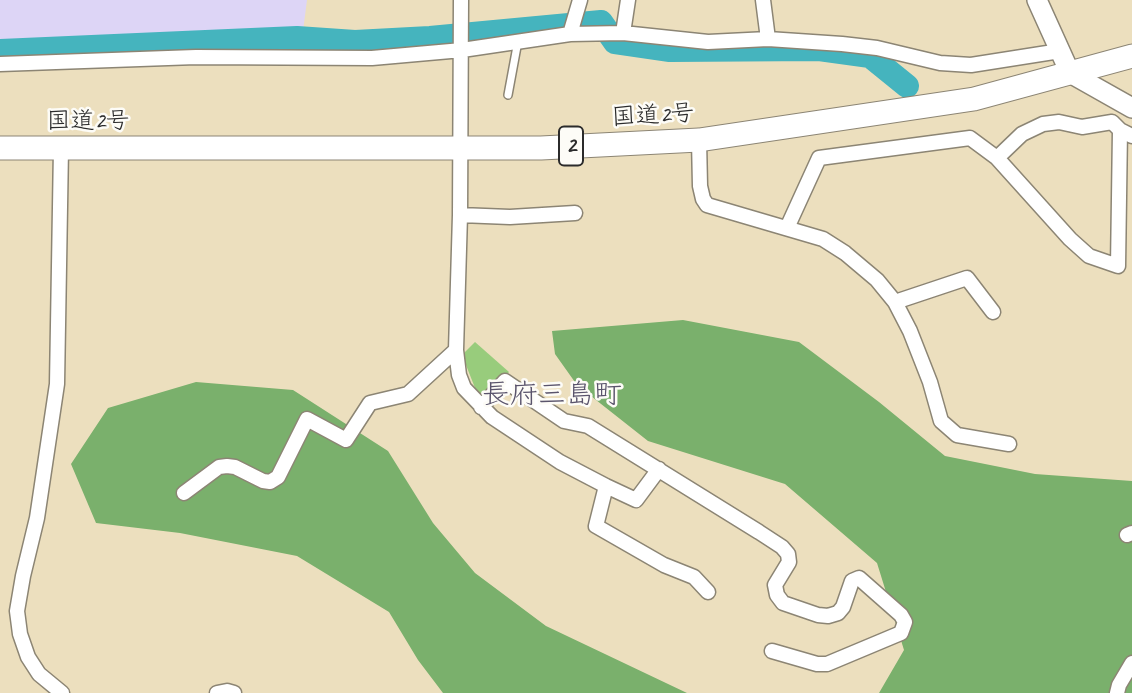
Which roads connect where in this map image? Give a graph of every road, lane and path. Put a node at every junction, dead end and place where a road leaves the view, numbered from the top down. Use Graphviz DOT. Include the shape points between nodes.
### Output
graph roads {
  1 [pos="461,0"];
  2 [pos="580,0"];
  3 [pos="628,0"];
  4 [pos="763,0"];
  5 [pos="1037,0"];
  6 [pos="572,28"];
  7 [pos="613,33"];
  8 [pos="768,40"];
  9 [pos="518,41"];
  10 [pos="462,43"];
  11 [pos="1060,51"];
  12 [pos="1132,56"];
  13 [pos="0,64"];
  14 [pos="1070,72"];
  15 [pos="508,95"];
  16 [pos="1132,107"];
  17 [pos="1126,133"];
  18 [pos="699,140"];
  19 [pos="0,148"];
  20 [pos="61,148"];
  21 [pos="461,149"];
  22 [pos="1001,155"];
  23 [pos="575,213"];
  24 [pos="460,215"];
  25 [pos="787,228"];
  26 [pos="895,302"];
  27 [pos="993,312"];
  28 [pos="456,349"];
  29 [pos="481,407"];
  30 [pos="1009,444"];
  31 [pos="659,469"];
  32 [pos="606,486"];
  33 [pos="184,493"];
  34 [pos="708,592"];
  35 [pos="772,651"];
  36 [pos="1132,663"];
  37 [pos="62,693"];
  38 [pos="217,693"];
  39 [pos="233,693"];
  40 [pos="1117,693"];
  1 -- 10 [label="street"];
  2 -- 6 [label="street"];
  3 -- 7 [label="street"];
  4 -- 8 [label="street"];
  5 -- 11 [label="main road"];
  6 -- 7 [label="street"];
  6 -- 9 [label="street"];
  7 -- 8 [label="street" via="708,42"];
  8 -- 11 [label="street" via="877,48 940,63 971,65"];
  9 -- 10 [label="street"];
  9 -- 15 [label="lane"];
  10 -- 13 [label="street" via="372,58 196,57"];
  10 -- 21 [label="street"];
  11 -- 14 [label="main road"];
  12 -- 14 [label="highway, 国道2号 / 2"];
  14 -- 16 [label="main road"];
  14 -- 18 [label="highway, 国道2号 / 2" via="974,99"];
  17 -- 22 [label="street" via="1112,122 1082,127 1043,124 1022,134"];
  17 -- 22 [label="street" via="1118,266 1089,256 1070,239"];
  18 -- 21 [label="highway, 国道2号 / 2"];
  18 -- 25 [label="street" via="700,186 707,205"];
  19 -- 20 [label="highway, 国道2号 / 2"];
  20 -- 21 [label="highway, 国道2号 / 2"];
  20 -- 37 [label="street" via="57,384 37,518 17,611 28,657 39,674"];
  21 -- 24 [label="street"];
  22 -- 25 [label="street" via="971,138 819,158"];
  23 -- 24 [label="street"];
  24 -- 28 [label="street"];
  25 -- 26 [label="street" via="823,239 845,253"];
  26 -- 27 [label="street" via="967,278"];
  26 -- 30 [label="street" via="925,369 941,421 957,435"];
  28 -- 29 [label="street" via="464,388"];
  28 -- 33 [label="street" via="408,394 370,404 346,440 307,419 278,477 263,481 234,467 219,467"];
  29 -- 31 [label="street" via="505,381 564,421 588,426"];
  29 -- 32 [label="street" via="561,463"];
  31 -- 32 [label="street" via="636,500"];
  31 -- 35 [label="street" via="782,547 789,562 775,585 783,603 818,615 838,613 852,581 859,578 905,622 901,633 827,664"];
  32 -- 34 [label="street" via="596,526 694,577"];
  36 -- 40 [label="street"];
  38 -- 39 [label="street"];
}
